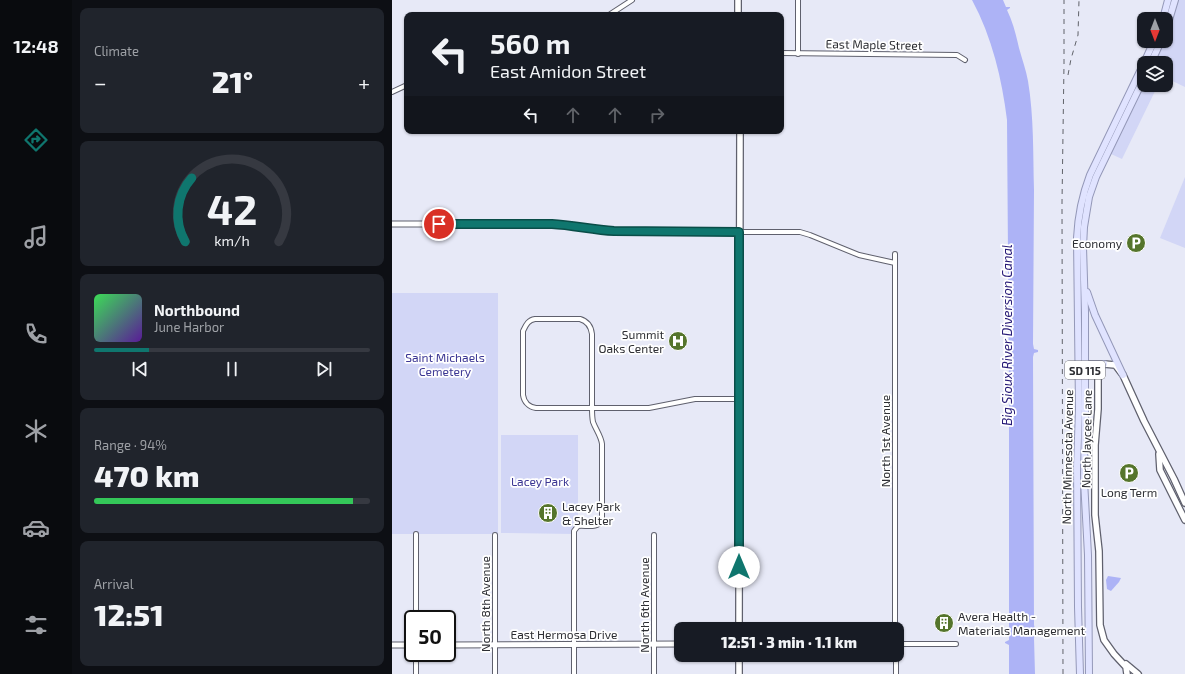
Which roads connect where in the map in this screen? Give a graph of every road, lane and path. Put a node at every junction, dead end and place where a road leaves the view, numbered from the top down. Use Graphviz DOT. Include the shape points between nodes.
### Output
graph roads {
  1 [pos="632,0"];
  2 [pos="738,0"];
  3 [pos="798,0"];
  4 [pos="1168,0"];
  5 [pos="1175,0"];
  6 [pos="613,12"];
  7 [pos="738,12"];
  8 [pos="1165,12"];
  9 [pos="1171,12"];
  10 [pos="784,54"];
  11 [pos="798,54"];
  12 [pos="965,60"];
  13 [pos="1137,78"];
  14 [pos="404,86"];
  15 [pos="392,92"];
  16 [pos="1137,92"];
  17 [pos="740,134"];
  18 [pos="392,224"];
  19 [pos="739,232"];
  20 [pos="895,254"];
  21 [pos="895,263"];
  22 [pos="1084,270"];
  23 [pos="1082,364"];
  24 [pos="1104,364"];
  25 [pos="1123,375"];
  26 [pos="739,399"];
  27 [pos="592,408"];
  28 [pos="1159,451"];
  29 [pos="1185,503"];
  30 [pos="1185,520"];
  31 [pos="416,534"];
  32 [pos="495,535"];
  33 [pos="654,535"];
  34 [pos="416,610"];
  35 [pos="739,622"];
  36 [pos="896,622"];
  37 [pos="456,644"];
  38 [pos="495,644"];
  39 [pos="574,644"];
  40 [pos="654,644"];
  41 [pos="674,644"];
  42 [pos="904,644"];
  43 [pos="956,644"];
  44 [pos="392,645"];
  45 [pos="404,645"];
  46 [pos="416,662"];
  47 [pos="739,662"];
  48 [pos="896,662"];
  49 [pos="1122,662"];
  50 [pos="416,674"];
  51 [pos="495,674"];
  52 [pos="574,674"];
  53 [pos="654,674"];
  54 [pos="739,674"];
  55 [pos="896,674"];
  56 [pos="1080,674"];
  57 [pos="1089,674"];
  58 [pos="1127,674"];
  59 [pos="1138,674"];
  1 -- 6 [label="street"];
  2 -- 7 [label="main road"];
  3 -- 11 [label="street"];
  4 -- 8 [label="main road"];
  5 -- 9 [label="main road"];
  10 -- 11 [label="street, East Maple Street"];
  11 -- 12 [label="street, East Maple Street" via="957,55"];
  13 -- 23 [label="main road, North Minnesota Avenue / SD 115" via="1092,171 1080,207 1077,238"];
  14 -- 15 [label="street"];
  16 -- 22 [label="main road, North Minnesota Avenue / SD 115" via="1089,197 1084,227"];
  17 -- 19 [label="main road"];
  18 -- 19 [label="street" via="552,224 614,231"];
  19 -- 21 [label="street" via="800,232 859,255"];
  19 -- 26 [label="main road"];
  20 -- 21 [label="street, North 1st Avenue"];
  21 -- 36 [label="street, North 1st Avenue"];
  22 -- 23 [label="main road, North Minnesota Avenue / SD 115"];
  22 -- 25 [label="main road" via="1092,309"];
  23 -- 24 [label="main road"];
  23 -- 56 [label="main road, North Minnesota Avenue / SD 115" via="1077,528"];
  23 -- 57 [label="main road, North Minnesota Avenue / SD 115"];
  24 -- 25 [label="main road" via="1116,366"];
  24 -- 49 [label="main road, North Jaycee Lane" via="1100,366 1098,373 1095,445 1100,625 1104,640"];
  25 -- 28 [label="main road"];
  26 -- 27 [label="street" via="696,399 649,408"];
  26 -- 35 [label="main road"];
  27 -- 27 [label="street" via="592,330 588,323 580,319 532,319 523,331 524,400 532,408"];
  27 -- 39 [label="street" via="593,421 602,444 602,520 596,526 578,526 574,531"];
  28 -- 29 [label="main road"];
  28 -- 30 [label="main road" via="1160,470"];
  31 -- 34 [label="street"];
  32 -- 38 [label="street, North 8th Avenue"];
  33 -- 40 [label="street, North 6th Avenue"];
  37 -- 38 [label="street, East Hermosa Drive"];
  38 -- 39 [label="street, East Hermosa Drive"];
  38 -- 51 [label="street, North 8th Avenue"];
  39 -- 40 [label="street, East Hermosa Drive"];
  39 -- 52 [label="street"];
  40 -- 41 [label="street, East Hermosa Drive"];
  40 -- 53 [label="street, North 6th Avenue"];
  42 -- 43 [label="street"];
  44 -- 45 [label="street"];
  46 -- 50 [label="street"];
  47 -- 54 [label="main road"];
  48 -- 55 [label="street"];
  49 -- 58 [label="main road, North Jaycee Lane"];
  49 -- 59 [label="main road"];
}
